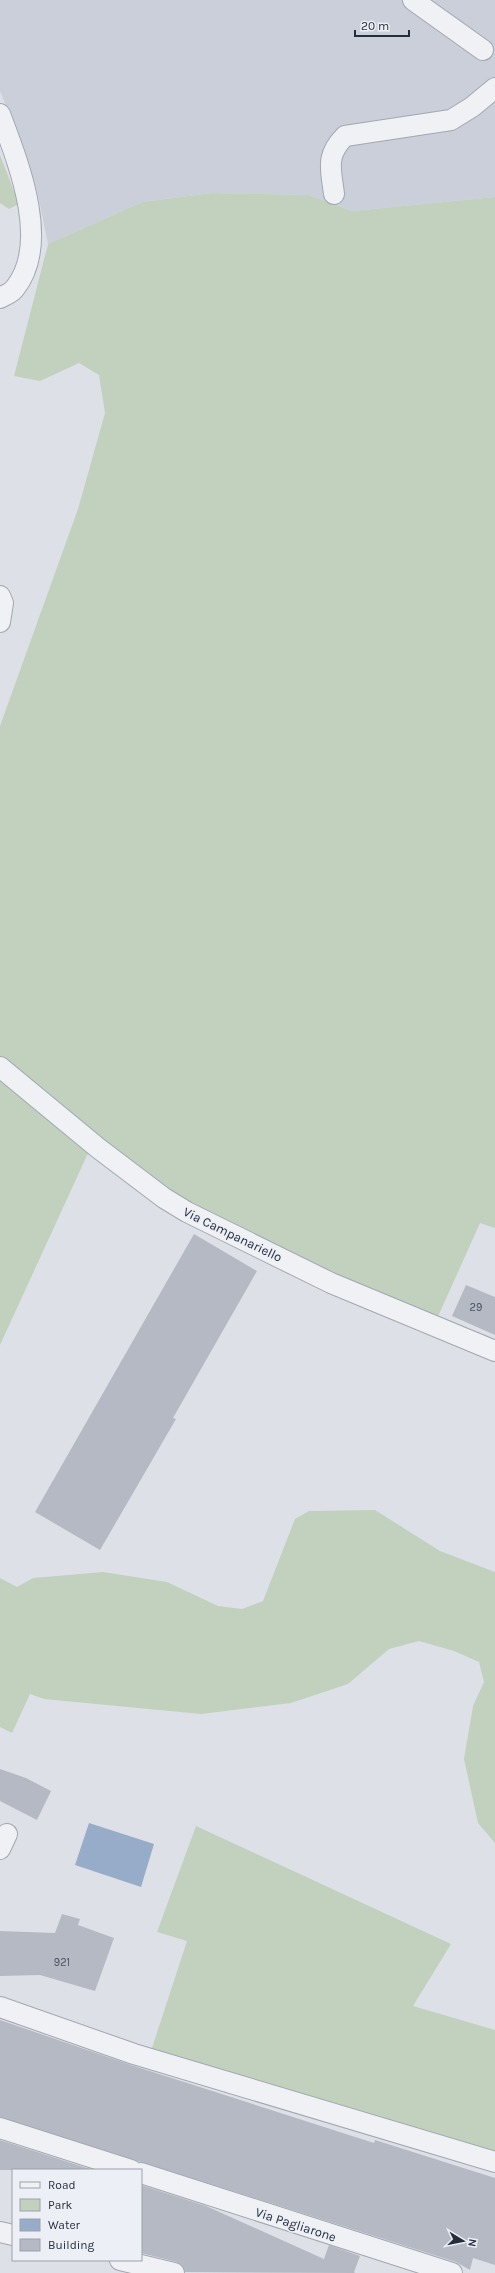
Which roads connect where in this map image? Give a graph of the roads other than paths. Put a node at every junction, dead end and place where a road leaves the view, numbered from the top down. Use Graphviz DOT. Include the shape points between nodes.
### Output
graph roads {
  1 [pos="413,0"];
  2 [pos="483,50"];
  3 [pos="495,88"];
  4 [pos="0,114"];
  5 [pos="334,194"];
  6 [pos="0,298"];
  7 [pos="0,596"];
  8 [pos="0,622"];
  9 [pos="0,1067"];
  10 [pos="495,1351"];
  11 [pos="0,2007"];
  12 [pos="0,2128"];
  13 [pos="495,2162"];
  14 [pos="128,2169"];
  15 [pos="142,2173"];
  16 [pos="0,2232"];
  17 [pos="12,2235"];
  18 [pos="124,2261"];
  19 [pos="174,2273"];
  20 [pos="452,2273"];
  1 -- 2 [label="street"];
  3 -- 5 [label="street" via="451,120 345,136 334,147 330,164"];
  4 -- 6 [label="street" via="31,211 33,236 27,270 14,290"];
  7 -- 8 [label="street" via="3,603"];
  9 -- 10 [label="street, Via Campanariello" via="104,1152 164,1198 187,1212 331,1283"];
  11 -- 13 [label="street" via="134,2054"];
  12 -- 14 [label="street"];
  15 -- 20 [label="street, Via Pagliarone"];
  16 -- 17 [label="street"];
  18 -- 19 [label="street"];
}
